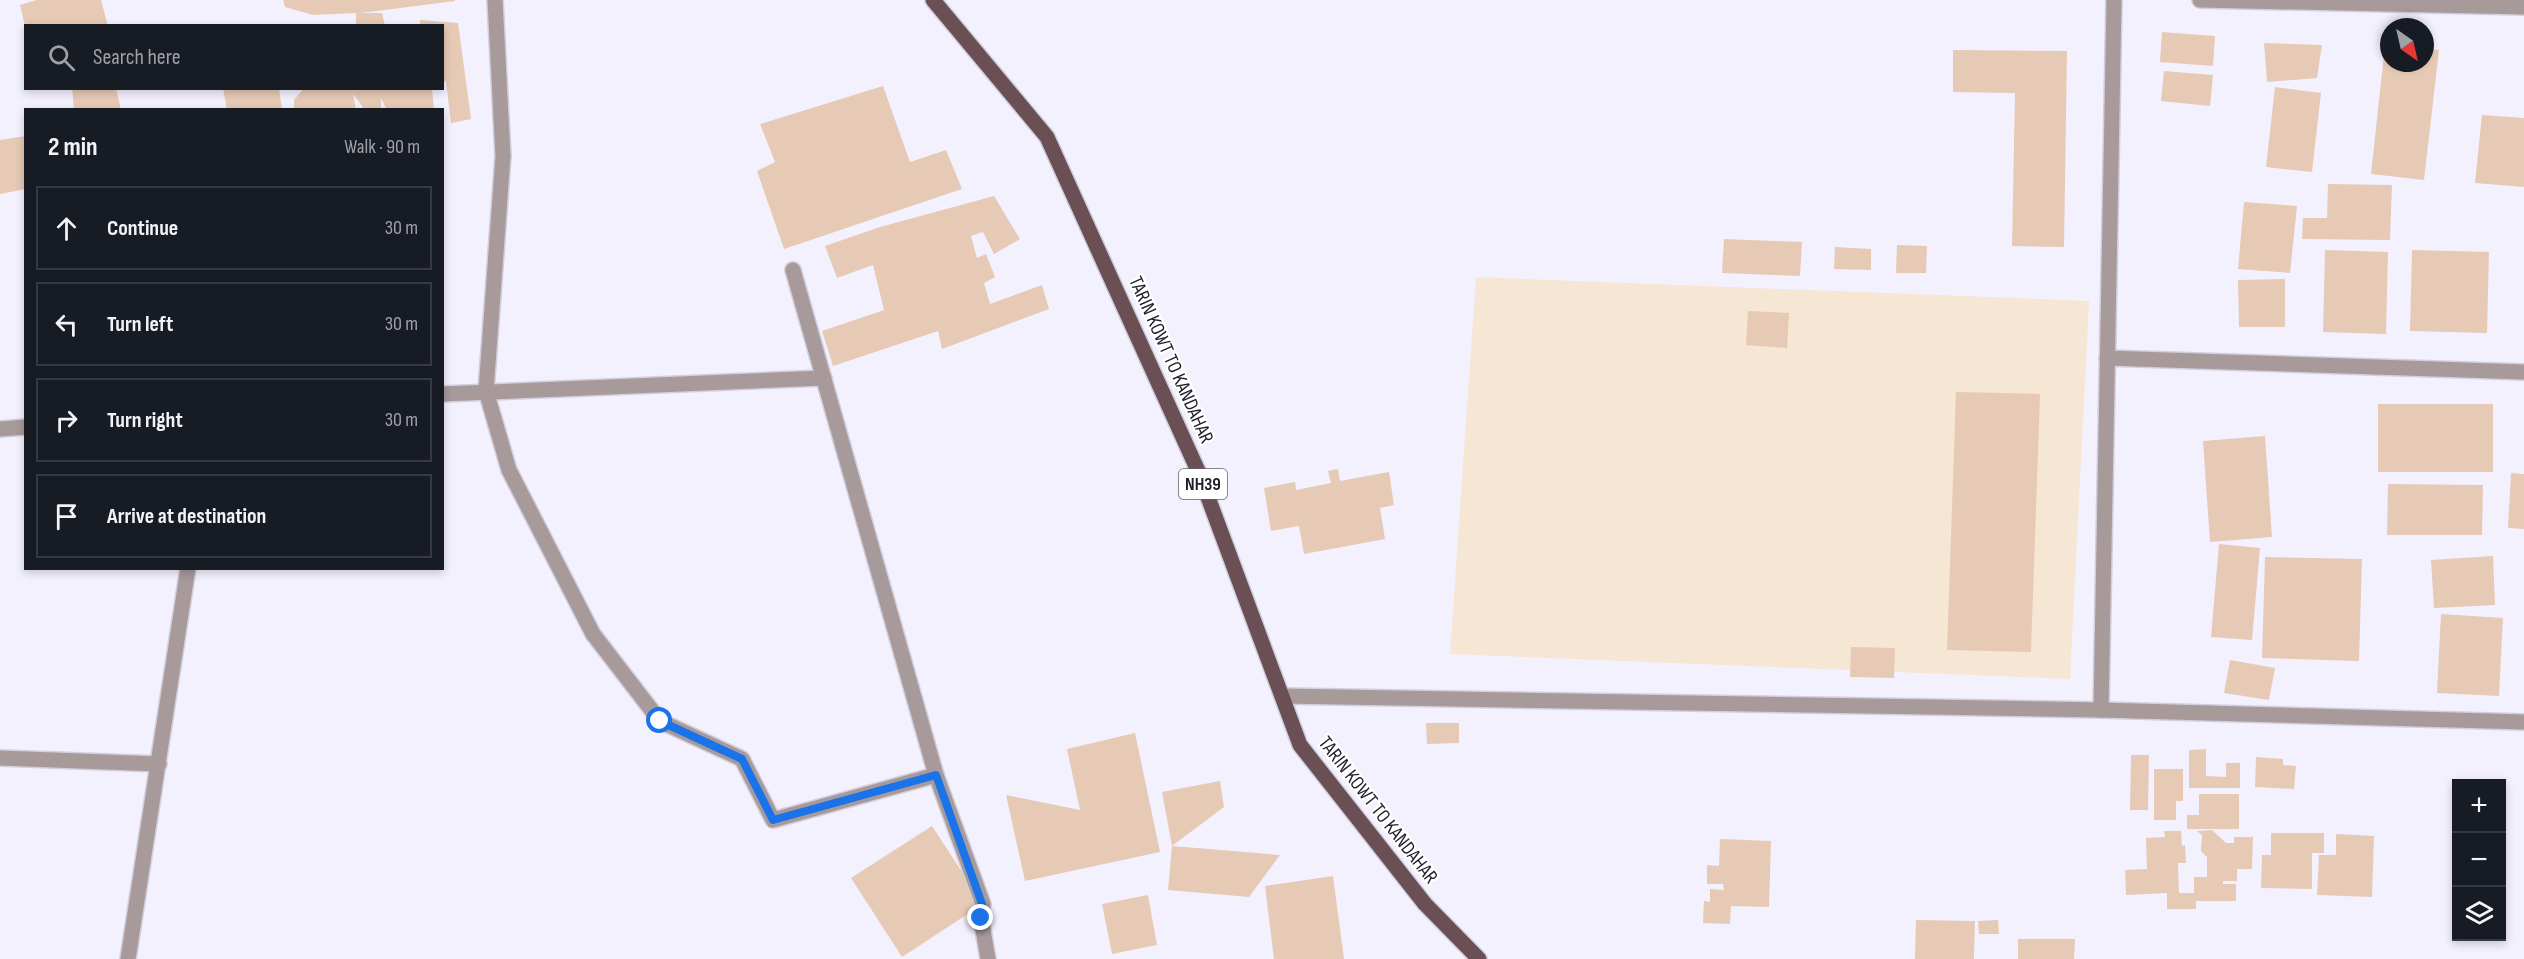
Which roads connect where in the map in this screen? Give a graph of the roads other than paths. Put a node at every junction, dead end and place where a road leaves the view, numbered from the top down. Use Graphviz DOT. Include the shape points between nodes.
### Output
graph roads {
  1 [pos="495,0"];
  2 [pos="933,0"];
  3 [pos="2114,0"];
  4 [pos="2200,0"];
  5 [pos="2524,8"];
  6 [pos="793,270"];
  7 [pos="2106,358"];
  8 [pos="2524,372"];
  9 [pos="824,378"];
  10 [pos="486,391"];
  11 [pos="444,394"];
  12 [pos="24,427"];
  13 [pos="0,429"];
  14 [pos="188,570"];
  15 [pos="1282,696"];
  16 [pos="2101,710"];
  17 [pos="2524,722"];
  18 [pos="0,758"];
  19 [pos="159,764"];
  20 [pos="936,775"];
  21 [pos="128,959"];
  22 [pos="988,959"];
  23 [pos="1479,959"];
  1 -- 10 [label="street" via="503,156"];
  2 -- 15 [label="main road, TARIN KOWT TO KANDAHAR / NH39" via="1047,137 1199,473"];
  3 -- 7 [label="street"];
  4 -- 5 [label="street"];
  6 -- 9 [label="street"];
  7 -- 8 [label="street"];
  7 -- 16 [label="street"];
  9 -- 10 [label="street"];
  9 -- 20 [label="street"];
  10 -- 11 [label="street"];
  10 -- 20 [label="street" via="509,470 593,634 660,721 742,759 773,820"];
  12 -- 13 [label="street"];
  14 -- 19 [label="street"];
  15 -- 16 [label="street"];
  15 -- 23 [label="main road, TARIN KOWT TO KANDAHAR / NH39" via="1300,745 1425,904"];
  16 -- 17 [label="street"];
  18 -- 19 [label="street"];
  19 -- 21 [label="street"];
  20 -- 22 [label="street" via="982,904"];
}
